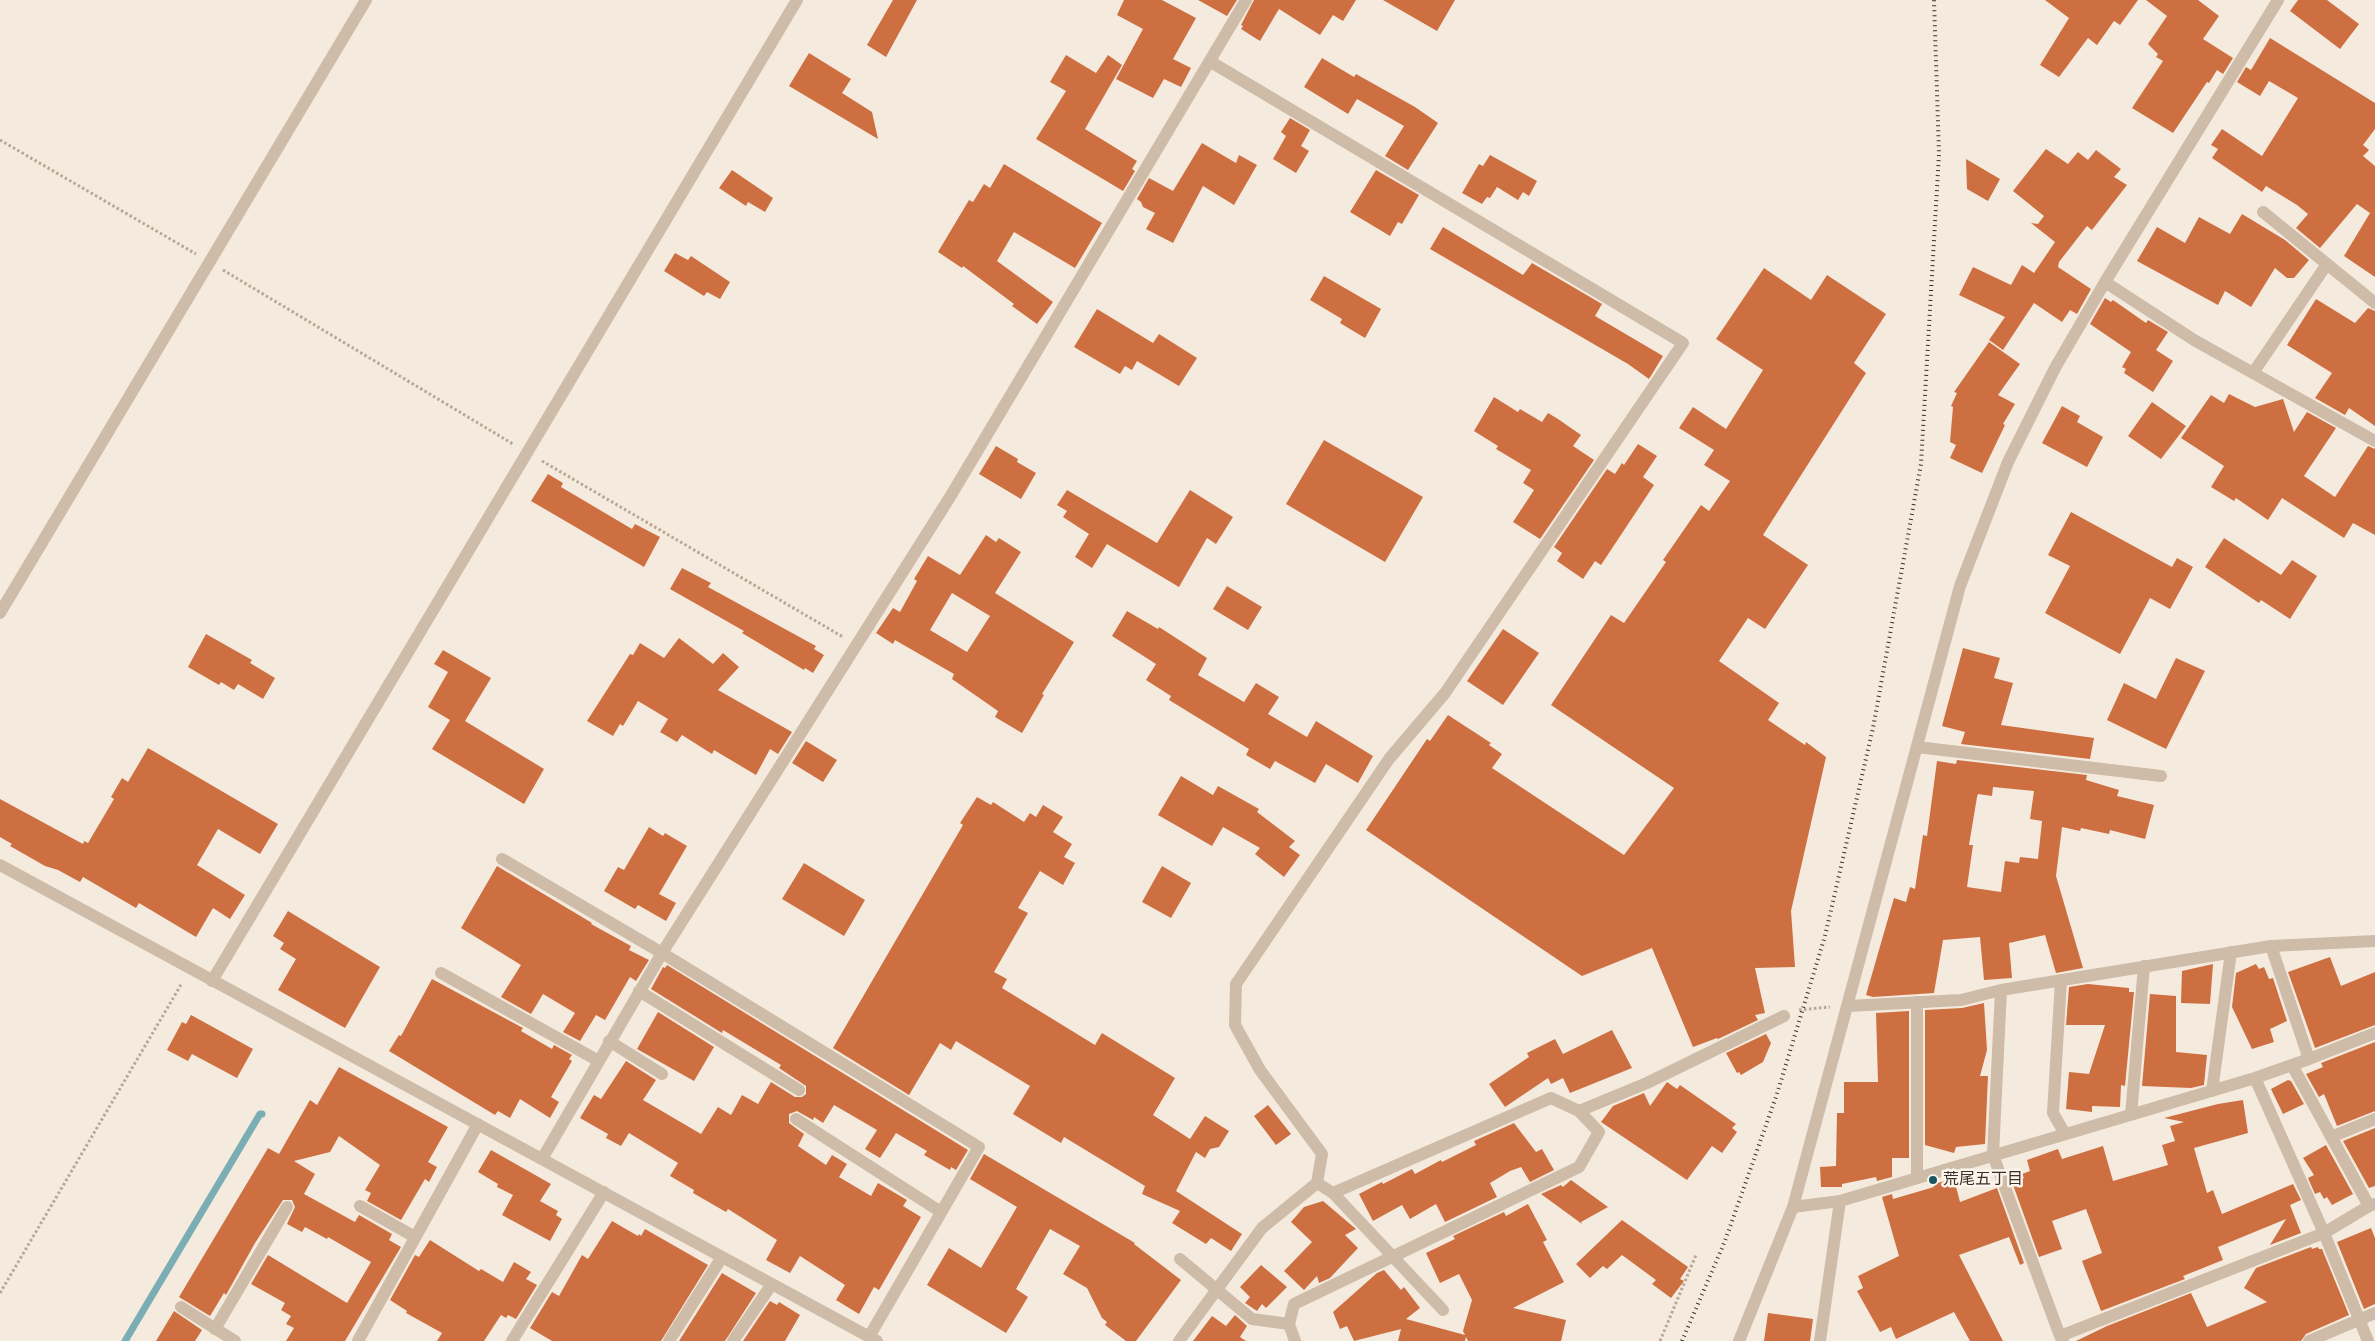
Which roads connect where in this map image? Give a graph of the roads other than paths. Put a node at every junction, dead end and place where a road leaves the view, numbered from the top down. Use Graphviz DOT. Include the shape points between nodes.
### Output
graph roads {
  1 [pos="366,0"];
  2 [pos="797,0"];
  3 [pos="1246,0"];
  4 [pos="2278,0"];
  5 [pos="1211,62"];
  6 [pos="2263,212"];
  7 [pos="2327,264"];
  8 [pos="2105,282"];
  9 [pos="2375,303"];
  10 [pos="2254,373"];
  11 [pos="2375,441"];
  12 [pos="0,613"];
  13 [pos="1917,747"];
  14 [pos="2161,776"];
  15 [pos="502,858"];
  16 [pos="0,865"];
  17 [pos="2375,941"];
  18 [pos="2271,946"];
  19 [pos="2231,952"];
  20 [pos="662,953"];
  21 [pos="2144,966"];
  22 [pos="441,973"];
  23 [pos="2061,980"];
  24 [pos="212,982"];
  25 [pos="639,990"];
  26 [pos="2002,990"];
  27 [pos="1917,1002"];
  28 [pos="1848,1006"];
  29 [pos="1784,1016"];
  30 [pos="2375,1033"];
  31 [pos="609,1041"];
  32 [pos="2310,1059"];
  33 [pos="597,1060"];
  34 [pos="2292,1065"];
  35 [pos="662,1074"];
  36 [pos="2255,1078"];
  37 [pos="799,1090"];
  38 [pos="2212,1091"];
  39 [pos="1579,1112"];
  40 [pos="2131,1115"];
  41 [pos="796,1119"];
  42 [pos="2375,1119"];
  43 [pos="478,1124"];
  44 [pos="2065,1134"];
  45 [pos="2331,1136"];
  46 [pos="1993,1155"];
  47 [pos="542,1159"];
  48 [pos="1917,1178"];
  49 [pos="1317,1183"];
  50 [pos="604,1192"];
  51 [pos="1333,1193"];
  52 [pos="1840,1201"];
  53 [pos="2372,1205"];
  54 [pos="360,1206"];
  55 [pos="287,1207"];
  56 [pos="1793,1207"];
  57 [pos="941,1212"];
  58 [pos="2324,1233"];
  59 [pos="415,1237"];
  60 [pos="722,1256"];
  61 [pos="1392,1256"];
  62 [pos="1180,1259"];
  63 [pos="772,1284"];
  64 [pos="1218,1289"];
  65 [pos="181,1307"];
  66 [pos="1443,1310"];
  67 [pos="2375,1312"];
  68 [pos="2359,1320"];
  69 [pos="1289,1324"];
  70 [pos="225,1336"];
  71 [pos="2061,1338"];
  72 [pos="873,1339"];
  73 [pos="1297,1340"];
  74 [pos="358,1341"];
  75 [pos="512,1341"];
  76 [pos="669,1341"];
  77 [pos="734,1341"];
  78 [pos="1179,1341"];
  79 [pos="1739,1341"];
  80 [pos="1820,1341"];
  81 [pos="2309,1341"];
  82 [pos="2368,1341"];
  1 -- 12 [label="street"];
  2 -- 24 [label="street"];
  3 -- 5 [label="street"];
  4 -- 8 [label="street"];
  5 -- 20 [label="street" via="950,497"];
  5 -- 49 [label="street" via="1683,342 1445,692 1389,759 1236,984 1235,1025 1260,1070 1322,1154"];
  6 -- 7 [label="street"];
  7 -- 9 [label="street"];
  7 -- 10 [label="street"];
  8 -- 10 [label="street" via="2178,330"];
  8 -- 13 [label="street" via="2055,368 2008,462 1960,586"];
  10 -- 11 [label="street"];
  13 -- 14 [label="street"];
  13 -- 28 [label="street"];
  15 -- 20 [label="street"];
  16 -- 24 [label="street"];
  17 -- 18 [label="street"];
  18 -- 19 [label="street"];
  18 -- 32 [label="street"];
  19 -- 21 [label="street"];
  19 -- 38 [label="street"];
  20 -- 25 [label="street"];
  20 -- 57 [label="street" via="979,1147"];
  21 -- 23 [label="street"];
  21 -- 40 [label="street"];
  22 -- 33 [label="street"];
  23 -- 26 [label="street"];
  23 -- 44 [label="street" via="2053,1113"];
  24 -- 43 [label="street"];
  25 -- 31 [label="street"];
  25 -- 37 [label="street"];
  26 -- 27 [label="street" via="1962,1000"];
  26 -- 46 [label="street"];
  27 -- 28 [label="street"];
  27 -- 48 [label="street"];
  28 -- 56 [label="street"];
  29 -- 39 [label="street" via="1647,1083"];
  30 -- 32 [label="street"];
  31 -- 33 [label="street"];
  31 -- 35 [label="street"];
  32 -- 34 [label="street"];
  33 -- 47 [label="street"];
  34 -- 36 [label="street"];
  34 -- 45 [label="street"];
  36 -- 38 [label="street"];
  36 -- 58 [label="street"];
  38 -- 40 [label="street"];
  39 -- 51 [label="street" via="1551,1098"];
  39 -- 61 [label="street" via="1599,1132 1579,1167"];
  40 -- 44 [label="street"];
  41 -- 57 [label="street"];
  42 -- 45 [label="street"];
  43 -- 47 [label="street"];
  43 -- 59 [label="street"];
  44 -- 46 [label="street"];
  45 -- 53 [label="street"];
  46 -- 48 [label="street"];
  46 -- 71 [label="street"];
  47 -- 50 [label="street"];
  48 -- 52 [label="street"];
  49 -- 51 [label="street"];
  49 -- 64 [label="street" via="1262,1228"];
  50 -- 60 [label="street"];
  50 -- 75 [label="street"];
  51 -- 61 [label="street"];
  52 -- 56 [label="street"];
  52 -- 80 [label="street"];
  53 -- 58 [label="street"];
  54 -- 59 [label="street"];
  55 -- 70 [label="street"];
  56 -- 79 [label="street"];
  57 -- 72 [label="street"];
  58 -- 68 [label="street"];
  58 -- 71 [label="street"];
  59 -- 74 [label="street"];
  60 -- 63 [label="street"];
  60 -- 76 [label="street"];
  61 -- 66 [label="street"];
  61 -- 69 [label="street" via="1294,1304"];
  62 -- 64 [label="street"];
  63 -- 72 [label="street"];
  63 -- 77 [label="street"];
  64 -- 69 [label="street" via="1252,1319"];
  64 -- 78 [label="street"];
  65 -- 70 [label="street"];
  67 -- 68 [label="street"];
  68 -- 81 [label="street"];
  68 -- 82 [label="street"];
  69 -- 73 [label="street"];
}
